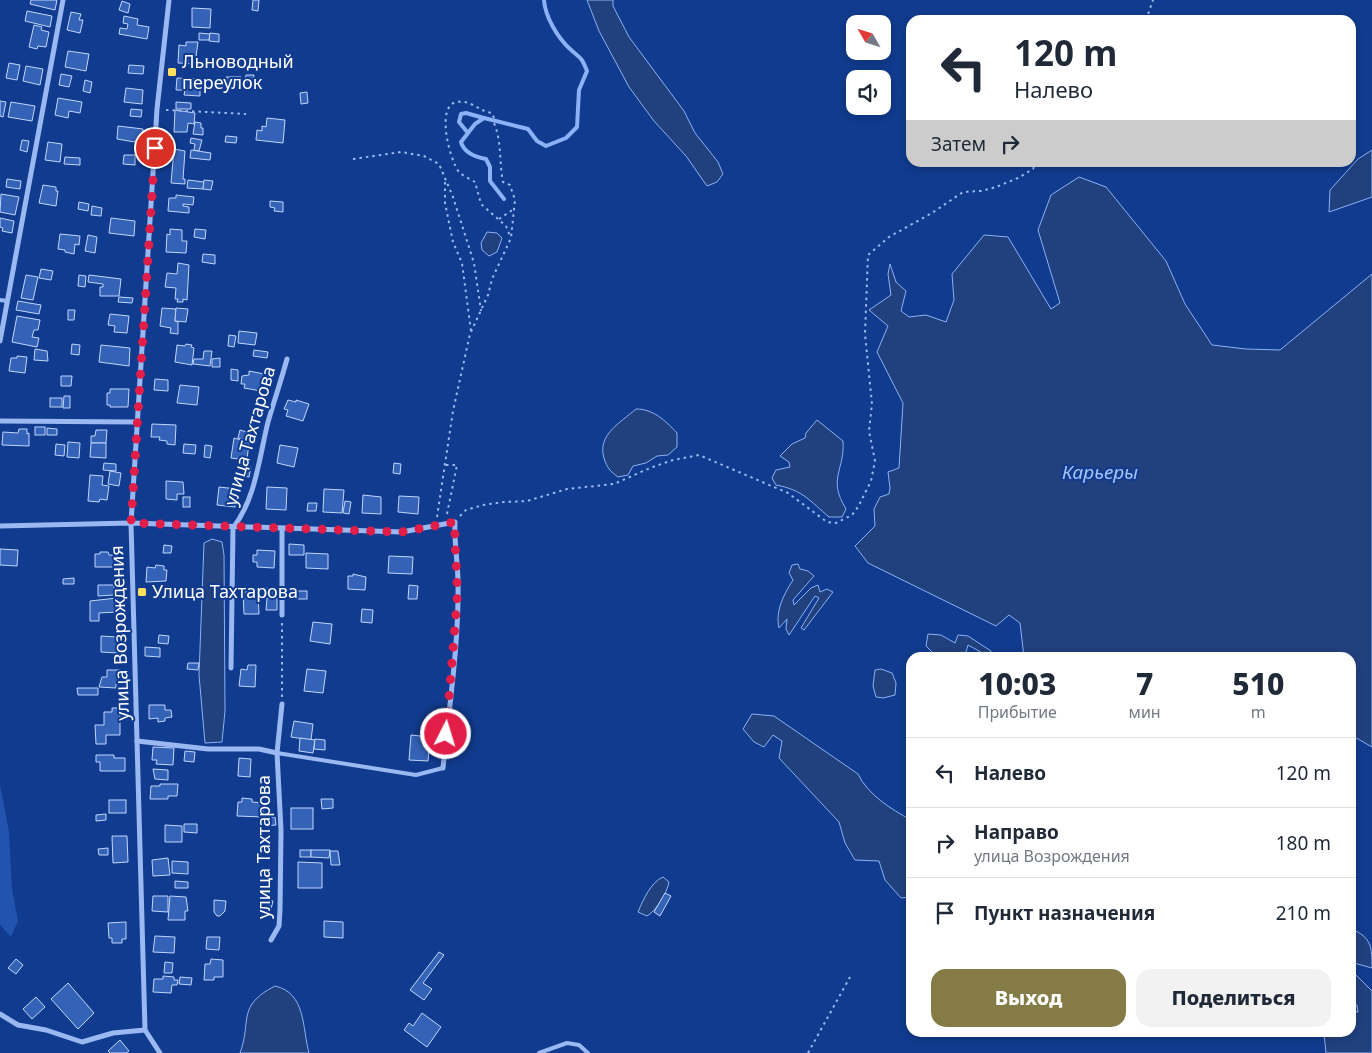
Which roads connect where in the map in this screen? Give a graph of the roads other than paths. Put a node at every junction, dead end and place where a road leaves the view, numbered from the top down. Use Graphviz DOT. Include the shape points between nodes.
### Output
graph roads {
  1 [pos="63,0"];
  2 [pos="169,0"];
  3 [pos="0,300"];
  4 [pos="7,301"];
  5 [pos="0,342"];
  6 [pos="287,359"];
  7 [pos="0,421"];
  8 [pos="138,422"];
  9 [pos="131,523"];
  10 [pos="0,526"];
  11 [pos="233,528"];
  12 [pos="282,528"];
  13 [pos="282,615"];
  14 [pos="231,668"];
  15 [pos="282,704"];
  16 [pos="137,742"];
  17 [pos="277,753"];
  18 [pos="444,768"];
  19 [pos="271,940"];
  20 [pos="0,1014"];
  21 [pos="145,1030"];
  22 [pos="160,1053"];
  23 [pos="539,1053"];
  24 [pos="588,1053"];
  1 -- 4 [label="street"];
  2 -- 8 [label="street, улица Возрождения" via="157,109"];
  3 -- 4 [label="lane"];
  4 -- 5 [label="street"];
  6 -- 11 [label="street, улица Тахтарова" via="254,483 242,516"];
  7 -- 8 [label="street"];
  8 -- 9 [label="street, улица Возрождения"];
  9 -- 10 [label="street"];
  9 -- 11 [label="street"];
  9 -- 16 [label="street, улица Возрождения"];
  11 -- 12 [label="street"];
  11 -- 14 [label="street, улица Тахтарова"];
  12 -- 13 [label="street"];
  12 -- 18 [label="street" via="402,532 455,522 456,635"];
  15 -- 17 [label="street, улица Тахтарова"];
  16 -- 17 [label="street, улица Тахтарова" via="208,749 259,749"];
  16 -- 21 [label="street, улица Возрождения"];
  17 -- 18 [label="lane" via="416,775"];
  17 -- 19 [label="street, улица Тахтарова" via="282,830 280,910 279,926"];
  20 -- 21 [label="street" via="18,1026 46,1030 82,1042 113,1033"];
  21 -- 22 [label="street"];
  23 -- 24 [label="lane" via="567,1043 579,1044"];
}
